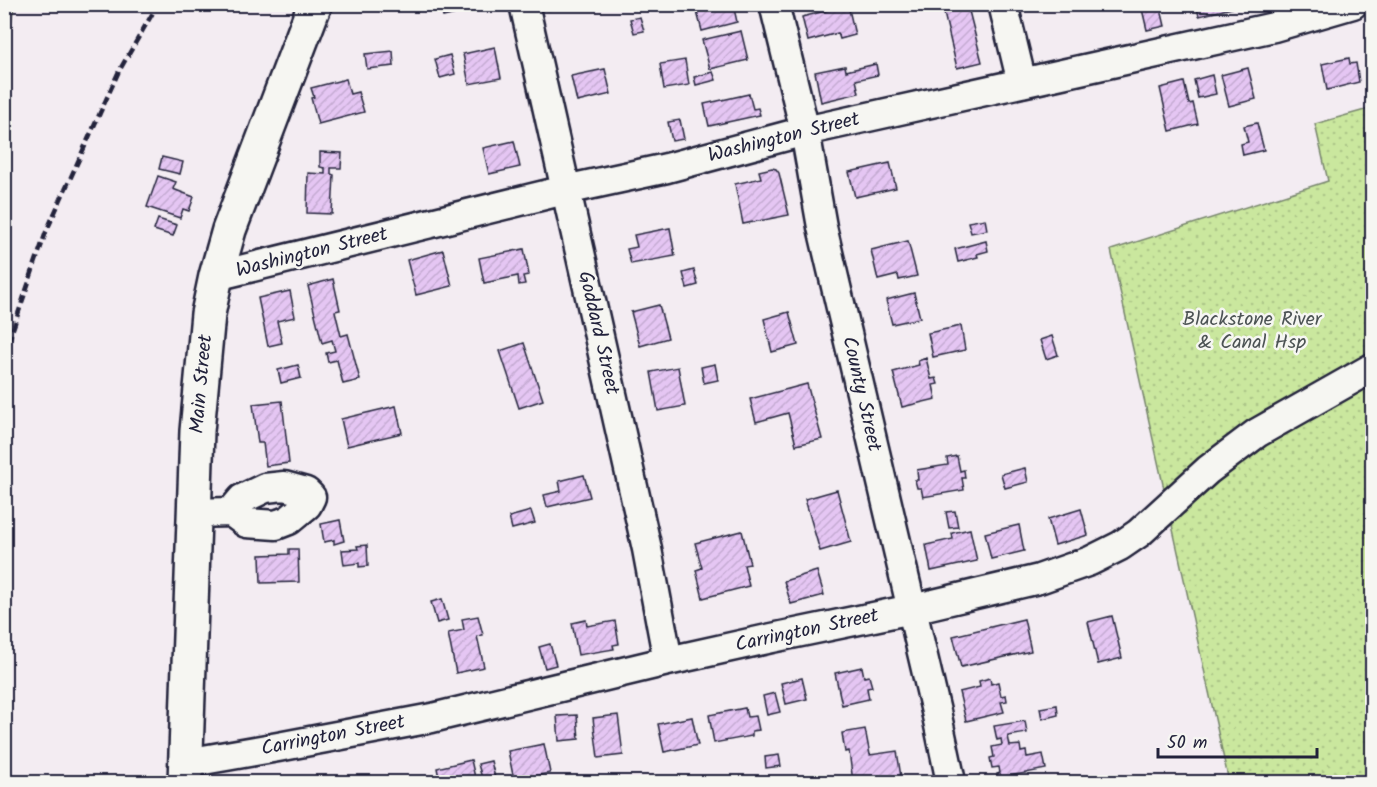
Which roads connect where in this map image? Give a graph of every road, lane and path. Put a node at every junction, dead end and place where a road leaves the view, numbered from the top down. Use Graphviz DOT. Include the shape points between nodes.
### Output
graph roads {
  1 [pos="315,4"];
  2 [pos="524,4"];
  3 [pos="774,4"];
  4 [pos="1003,4"];
  5 [pos="1353,4"];
  6 [pos="1271,16"];
  7 [pos="1022,83"];
  8 [pos="805,131"];
  9 [pos="565,190"];
  10 [pos="216,276"];
  11 [pos="1372,368"];
  12 [pos="231,512"];
  13 [pos="194,513"];
  14 [pos="912,609"];
  15 [pos="668,662"];
  16 [pos="186,773"];
  17 [pos="951,783"];
  1 -- 10 [label="main road, Main Street" via="229,231"];
  2 -- 9 [label="street, Goddard Street"];
  3 -- 8 [label="street, County Street"];
  4 -- 7 [label="street"];
  5 -- 6 [label="street, Washington Street"];
  6 -- 7 [label="street, Washington Street"];
  7 -- 8 [label="street, Washington Street"];
  8 -- 9 [label="street, Washington Street"];
  8 -- 14 [label="street, County Street" via="822,227"];
  9 -- 10 [label="street, Washington Street"];
  9 -- 15 [label="street, Goddard Street" via="647,549"];
  10 -- 13 [label="main road, Main Street" via="208,314 197,431"];
  11 -- 14 [label="street, Carrington Street" via="1257,433 1120,546 1039,579"];
  12 -- 13 [label="street"];
  13 -- 16 [label="main road, Main Street"];
  14 -- 15 [label="street, Carrington Street"];
  14 -- 17 [label="street, County Street"];
  15 -- 16 [label="street, Carrington Street" via="432,718 278,747"];
}
